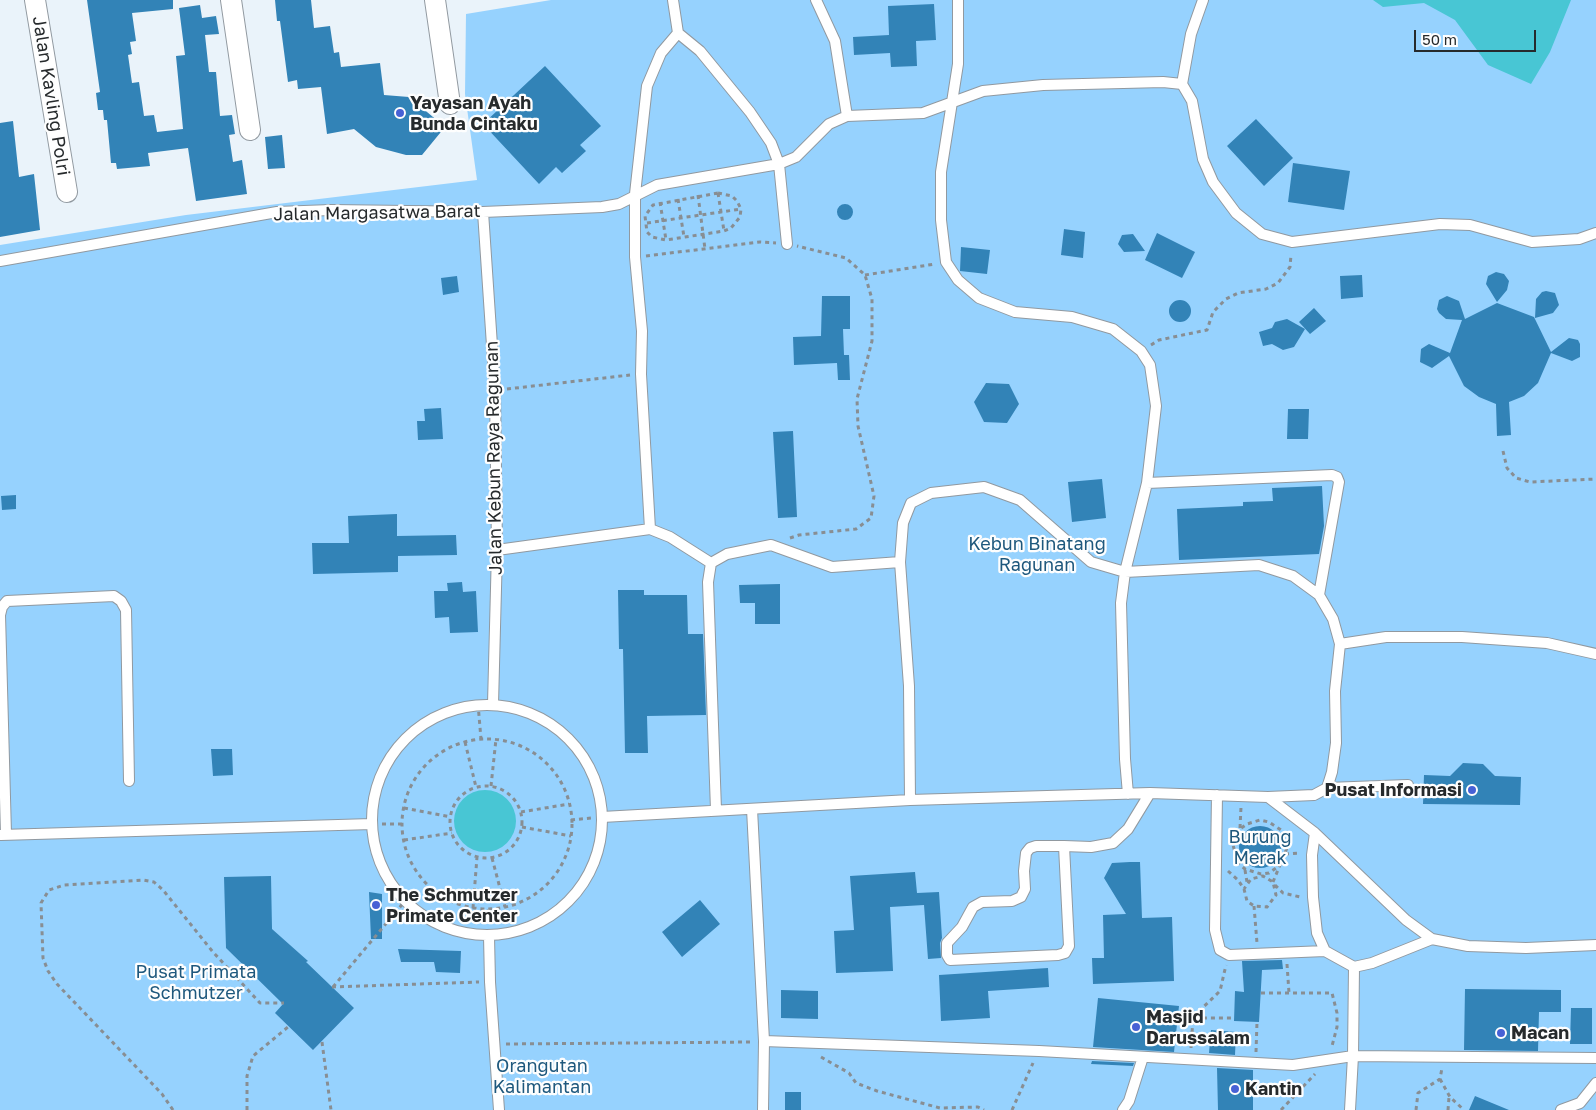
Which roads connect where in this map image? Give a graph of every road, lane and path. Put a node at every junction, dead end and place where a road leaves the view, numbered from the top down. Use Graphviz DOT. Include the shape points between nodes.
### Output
graph roads {
  1 [pos="35,0"];
  2 [pos="231,0"];
  3 [pos="435,0"];
  4 [pos="673,0"];
  5 [pos="816,0"];
  6 [pos="958,0"];
  7 [pos="1204,0"];
  8 [pos="678,33"];
  9 [pos="1182,84"];
  10 [pos="450,104"];
  11 [pos="952,104"];
  12 [pos="846,116"];
  13 [pos="250,130"];
  14 [pos="779,164"];
  15 [pos="696,178"];
  16 [pos="66,192"];
  17 [pos="718,193"];
  18 [pos="635,194"];
  19 [pos="698,196"];
  20 [pos="678,199"];
  21 [pos="660,202"];
  22 [pos="741,209"];
  23 [pos="483,212"];
  24 [pos="721,212"];
  25 [pos="700,215"];
  26 [pos="681,218"];
  27 [pos="663,221"];
  28 [pos="639,225"];
  29 [pos="724,231"];
  30 [pos="1596,233"];
  31 [pos="703,234"];
  32 [pos="684,237"];
  33 [pos="666,240"];
  34 [pos="1292,242"];
  35 [pos="786,244"];
  36 [pos="705,249"];
  37 [pos="635,257"];
  38 [pos="0,260"];
  39 [pos="946,262"];
  40 [pos="865,275"];
  41 [pos="1141,351"];
  42 [pos="641,374"];
  43 [pos="495,390"];
  44 [pos="1503,451"];
  45 [pos="1596,479"];
  46 [pos="1147,483"];
  47 [pos="650,529"];
  48 [pos="771,544"];
  49 [pos="497,550"];
  50 [pos="900,562"];
  51 [pos="711,563"];
  52 [pos="1125,572"];
  53 [pos="1319,595"];
  54 [pos="1340,644"];
  55 [pos="1596,654"];
  56 [pos="478,704"];
  57 [pos="493,704"];
  58 [pos="481,739"];
  59 [pos="496,739"];
  60 [pos="465,742"];
  61 [pos="129,782"];
  62 [pos="1408,785"];
  63 [pos="491,786"];
  64 [pos="476,788"];
  65 [pos="1327,788"];
  66 [pos="1150,793"];
  67 [pos="1128,794"];
  68 [pos="1217,795"];
  69 [pos="1242,795"];
  70 [pos="1268,798"];
  71 [pos="910,800"];
  72 [pos="569,804"];
  73 [pos="404,808"];
  74 [pos="752,809"];
  75 [pos="716,810"];
  76 [pos="521,812"];
  77 [pos="602,817"];
  78 [pos="450,818"];
  79 [pos="571,820"];
  80 [pos="372,824"];
  81 [pos="402,824"];
  82 [pos="522,827"];
  83 [pos="1240,829"];
  84 [pos="452,833"];
  85 [pos="1315,833"];
  86 [pos="3,835"];
  87 [pos="571,836"];
  88 [pos="404,840"];
  89 [pos="1064,846"];
  90 [pos="477,857"];
  91 [pos="492,858"];
  92 [pos="1216,866"];
  93 [pos="1279,866"];
  94 [pos="1245,869"];
  95 [pos="1247,882"];
  96 [pos="1273,883"];
  97 [pos="1244,889"];
  98 [pos="1313,897"];
  99 [pos="405,901"];
  100 [pos="1254,906"];
  101 [pos="505,907"];
  102 [pos="473,908"];
  103 [pos="489,936"];
  104 [pos="1432,939"];
  105 [pos="1596,945"];
  106 [pos="1325,951"];
  107 [pos="1286,952"];
  108 [pos="1257,953"];
  109 [pos="1228,955"];
  110 [pos="1354,967"];
  111 [pos="490,982"];
  112 [pos="1261,993"];
  113 [pos="1289,993"];
  114 [pos="284,1003"];
  115 [pos="1193,1018"];
  116 [pos="1234,1018"];
  117 [pos="1257,1022"];
  118 [pos="288,1027"];
  119 [pos="764,1041"];
  120 [pos="322,1042"];
  121 [pos="802,1043"];
  122 [pos="496,1044"];
  123 [pos="1039,1051"];
  124 [pos="1143,1056"];
  125 [pos="1353,1056"];
  126 [pos="1441,1056"];
  127 [pos="1596,1058"];
  128 [pos="1190,1059"];
  129 [pos="1328,1059"];
  130 [pos="1255,1062"];
  131 [pos="1440,1079"];
  132 [pos="1596,1083"];
  133 [pos="1450,1096"];
  134 [pos="1580,1106"];
  135 [pos="172,1110"];
  136 [pos="247,1110"];
  137 [pos="331,1110"];
  138 [pos="499,1110"];
  139 [pos="763,1110"];
  140 [pos="984,1110"];
  141 [pos="1012,1110"];
  142 [pos="1123,1110"];
  143 [pos="1281,1110"];
  144 [pos="1350,1110"];
  145 [pos="1416,1110"];
  146 [pos="1448,1110"];
  147 [pos="1464,1110"];
  148 [pos="1561,1110"];
  1 -- 16 [label="street, Jalan Kavling Polri"];
  2 -- 13 [label="street"];
  3 -- 10 [label="street"];
  4 -- 8 [label="lane"];
  5 -- 12 [label="lane" via="835,41"];
  6 -- 11 [label="lane" via="958,64"];
  7 -- 9 [label="lane" via="1191,34"];
  8 -- 14 [label="lane" via="700,51 750,112 770,142"];
  8 -- 18 [label="lane" via="661,53 647,86"];
  9 -- 11 [label="lane, Jalan Margasatwa Barat" via="1043,85 983,91"];
  9 -- 34 [label="lane" via="1192,101 1203,159 1213,182 1236,213 1262,234"];
  11 -- 12 [label="lane, Jalan Margasatwa Barat" via="922,113"];
  11 -- 39 [label="lane" via="941,172 941,220"];
  12 -- 14 [label="lane, Jalan Margasatwa Barat" via="829,124 796,157"];
  14 -- 15 [label="lane, Jalan Margasatwa Barat"];
  14 -- 35 [label="lane"];
  15 -- 18 [label="lane, Jalan Margasatwa Barat" via="656,185"];
  15 -- 19 [label="path"];
  17 -- 19 [label="path"];
  17 -- 22 [label="path" via="732,196"];
  17 -- 24 [label="path"];
  18 -- 23 [label="lane, Jalan Margasatwa Barat" via="619,204 602,207"];
  18 -- 28 [label="lane"];
  19 -- 20 [label="path"];
  19 -- 25 [label="path"];
  20 -- 21 [label="path"];
  20 -- 26 [label="path"];
  21 -- 27 [label="path"];
  21 -- 28 [label="path" via="648,210"];
  22 -- 24 [label="path"];
  22 -- 29 [label="path" via="736,224"];
  23 -- 38 [label="lane, Jalan Margasatwa Barat" via="277,212"];
  23 -- 43 [label="lane, Jalan Kebun Raya Ragunan"];
  24 -- 25 [label="path"];
  24 -- 29 [label="path"];
  25 -- 26 [label="path"];
  25 -- 31 [label="path"];
  26 -- 27 [label="path"];
  26 -- 32 [label="path"];
  27 -- 28 [label="path"];
  27 -- 33 [label="path"];
  28 -- 33 [label="path" via="652,237"];
  28 -- 37 [label="lane"];
  29 -- 31 [label="path"];
  30 -- 34 [label="lane" via="1579,239 1532,242 1470,225 1440,224"];
  31 -- 32 [label="path"];
  31 -- 36 [label="path"];
  32 -- 33 [label="path"];
  34 -- 41 [label="path" via="1290,267 1278,283 1226,299 1213,312 1207,330 1159,340"];
  35 -- 36 [label="path" via="760,242"];
  35 -- 40 [label="path" via="846,258"];
  36 -- 37 [label="path"];
  37 -- 42 [label="lane" via="642,331"];
  39 -- 40 [label="path"];
  39 -- 41 [label="lane" via="958,280 979,298 1015,312 1072,317 1113,329"];
  40 -- 48 [label="path" via="872,299 872,341 857,399 858,426 874,496 871,518 856,529 799,535"];
  41 -- 46 [label="lane" via="1150,365 1156,406"];
  42 -- 43 [label="path"];
  42 -- 47 [label="lane"];
  43 -- 49 [label="lane, Jalan Kebun Raya Ragunan"];
  44 -- 45 [label="path" via="1507,468 1516,478 1530,482"];
  46 -- 52 [label="lane"];
  46 -- 53 [label="lane" via="1337,477 1339,482"];
  47 -- 49 [label="lane"];
  47 -- 51 [label="lane" via="670,536"];
  48 -- 50 [label="lane" via="832,567"];
  48 -- 51 [label="lane" via="726,554"];
  49 -- 57 [label="lane, Jalan Kebun Raya Ragunan"];
  50 -- 52 [label="lane" via="903,523 911,503 931,493 984,487 1020,500 1091,562"];
  50 -- 71 [label="lane" via="909,686"];
  51 -- 75 [label="lane" via="708,582"];
  52 -- 53 [label="lane" via="1259,565 1293,576"];
  52 -- 67 [label="lane" via="1121,653"];
  53 -- 54 [label="lane" via="1333,619"];
  54 -- 55 [label="lane" via="1386,637 1462,637 1547,643"];
  54 -- 65 [label="lane" via="1335,691 1336,743"];
  56 -- 57 [label="lane"];
  56 -- 58 [label="path"];
  56 -- 80 [label="lane" via="449,710 423,723 401,742 384,767 374,794"];
  57 -- 77 [label="lane" via="521,709 539,717 570,739 598,788"];
  58 -- 59 [label="path"];
  58 -- 60 [label="path"];
  59 -- 63 [label="path"];
  59 -- 72 [label="path" via="526,749 546,763 560,782"];
  60 -- 64 [label="path"];
  60 -- 73 [label="path" via="443,751 425,766 411,786"];
  61 -- 86 [label="lane" via="126,610 121,601 114,596 7,602 0,615"];
  62 -- 65 [label="lane"];
  63 -- 64 [label="path"];
  63 -- 76 [label="path" via="510,794"];
  64 -- 78 [label="path" via="459,799"];
  65 -- 70 [label="lane" via="1314,795"];
  66 -- 67 [label="lane"];
  66 -- 68 [label="lane"];
  66 -- 89 [label="lane" via="1128,829 1113,843 1090,847"];
  67 -- 71 [label="lane"];
  68 -- 69 [label="lane"];
  68 -- 92 [label="lane"];
  69 -- 70 [label="lane"];
  69 -- 83 [label="path"];
  70 -- 85 [label="lane"];
  71 -- 74 [label="lane"];
  72 -- 76 [label="path"];
  72 -- 79 [label="path"];
  73 -- 78 [label="path"];
  73 -- 81 [label="path"];
  74 -- 75 [label="lane"];
  74 -- 119 [label="lane"];
  75 -- 77 [label="lane"];
  76 -- 82 [label="path"];
  77 -- 79 [label="path"];
  77 -- 103 [label="lane" via="599,847 588,876 570,900 547,919 519,931"];
  78 -- 84 [label="path"];
  79 -- 87 [label="path"];
  80 -- 81 [label="path"];
  80 -- 86 [label="lane"];
  80 -- 99 [label="lane" via="376,852 388,878"];
  81 -- 88 [label="path"];
  82 -- 87 [label="path"];
  82 -- 91 [label="path" via="520,837 510,849"];
  83 -- 93 [label="path" via="1260,820 1276,825 1287,848"];
  83 -- 94 [label="path" via="1233,845 1234,854"];
  84 -- 88 [label="path"];
  84 -- 90 [label="path" via="460,846"];
  85 -- 98 [label="lane"];
  85 -- 104 [label="lane" via="1406,920"];
  87 -- 101 [label="path" via="552,879 527,899"];
  88 -- 102 [label="path" via="416,869 431,887 451,900"];
  89 -- 89 [label="lane" via="1069,946 1065,953 950,960 946,955 947,943 962,927 973,907 982,902 1012,901 1021,897 1025,889 1026,853 1030,848"];
  90 -- 91 [label="path"];
  90 -- 102 [label="path"];
  91 -- 101 [label="path"];
  92 -- 97 [label="path" via="1231,874"];
  92 -- 109 [label="lane" via="1216,940 1220,950"];
  93 -- 94 [label="path" via="1260,874"];
  93 -- 96 [label="path"];
  94 -- 95 [label="path"];
  95 -- 96 [label="path" via="1259,876"];
  95 -- 97 [label="path"];
  96 -- 98 [label="path" via="1290,896"];
  96 -- 100 [label="path" via="1276,896 1272,904 1263,908"];
  97 -- 100 [label="path" via="1247,901"];
  98 -- 106 [label="lane" via="1317,934"];
  99 -- 103 [label="lane" via="429,920 458,932"];
  99 -- 111 [label="path" via="332,988"];
  100 -- 108 [label="path"];
  101 -- 102 [label="path"];
  103 -- 111 [label="lane"];
  104 -- 105 [label="lane" via="1468,946"];
  104 -- 110 [label="lane"];
  106 -- 107 [label="lane"];
  106 -- 110 [label="lane"];
  107 -- 108 [label="lane"];
  107 -- 113 [label="path"];
  108 -- 109 [label="lane"];
  109 -- 115 [label="path" via="1220,991"];
  110 -- 125 [label="lane"];
  111 -- 122 [label="lane"];
  112 -- 113 [label="path"];
  113 -- 129 [label="path" via="1332,993 1337,1027"];
  114 -- 135 [label="path" via="260,1003 154,882 64,885 49,890 41,903 43,958 48,971 162,1094"];
  115 -- 116 [label="path"];
  115 -- 128 [label="path"];
  117 -- 130 [label="path"];
  118 -- 136 [label="path" via="253,1056 246,1076"];
  119 -- 121 [label="lane"];
  119 -- 122 [label="path"];
  119 -- 139 [label="lane"];
  120 -- 137 [label="path"];
  121 -- 123 [label="lane"];
  121 -- 140 [label="path" via="849,1073 856,1083 877,1091 940,1108 978,1107"];
  122 -- 138 [label="lane"];
  123 -- 124 [label="lane"];
  123 -- 141 [label="path"];
  124 -- 128 [label="lane"];
  124 -- 142 [label="lane"];
  125 -- 126 [label="lane"];
  125 -- 129 [label="lane"];
  125 -- 144 [label="lane"];
  126 -- 127 [label="lane"];
  126 -- 131 [label="path"];
  128 -- 130 [label="lane"];
  129 -- 130 [label="lane" via="1293,1064"];
  129 -- 143 [label="path"];
  131 -- 133 [label="path"];
  131 -- 145 [label="path" via="1418,1093"];
  132 -- 134 [label="lane"];
  133 -- 146 [label="path"];
  133 -- 147 [label="path"];
  134 -- 148 [label="lane"];
}
